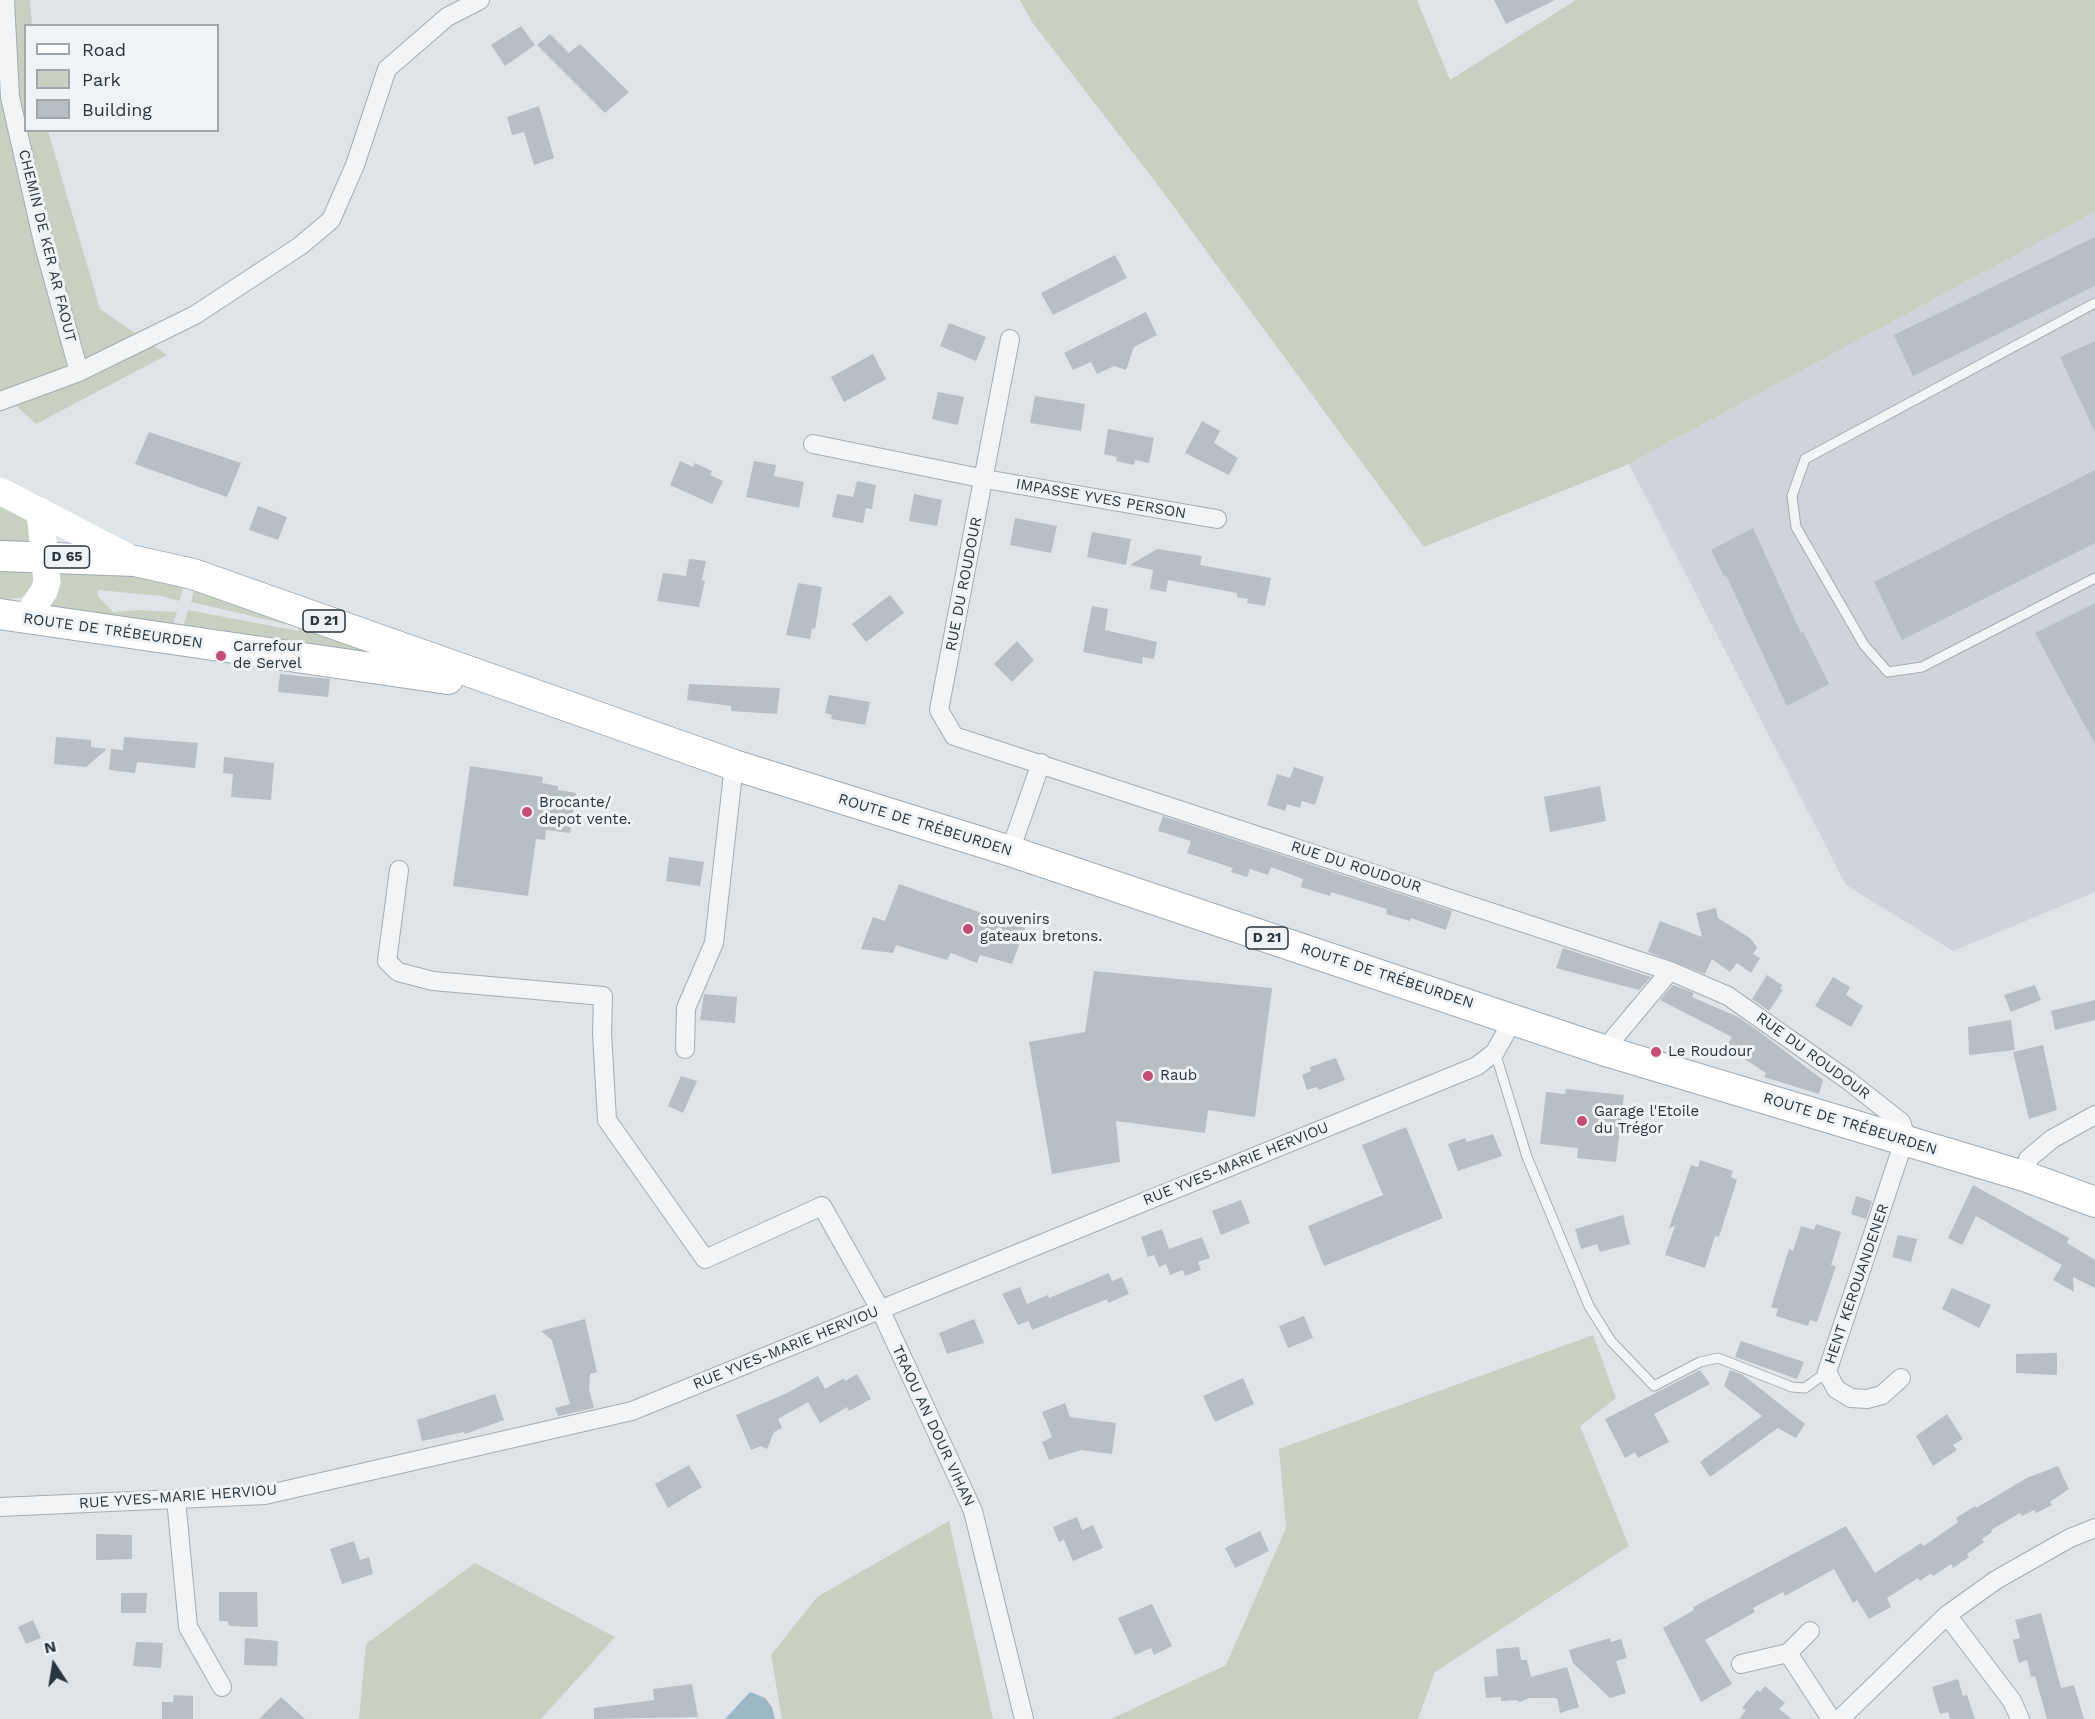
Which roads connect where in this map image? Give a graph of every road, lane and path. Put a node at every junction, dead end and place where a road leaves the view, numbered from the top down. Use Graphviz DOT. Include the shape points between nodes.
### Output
graph roads {
  1 [pos="5,0"];
  2 [pos="480,0"];
  3 [pos="2095,303"];
  4 [pos="1010,339"];
  5 [pos="79,372"];
  6 [pos="0,401"];
  7 [pos="813,444"];
  8 [pos="985,478"];
  9 [pos="0,490"];
  10 [pos="40,511"];
  11 [pos="1217,519"];
  12 [pos="0,556"];
  13 [pos="44,556"];
  14 [pos="135,561"];
  15 [pos="2095,578"];
  16 [pos="13,616"];
  17 [pos="511,688"];
  18 [pos="1041,763"];
  19 [pos="734,765"];
  20 [pos="1010,851"];
  21 [pos="399,870"];
  22 [pos="1671,971"];
  23 [pos="1514,1018"];
  24 [pos="685,1050"];
  25 [pos="1494,1052"];
  26 [pos="1609,1052"];
  27 [pos="2095,1115"];
  28 [pos="1908,1142"];
  29 [pos="2027,1177"];
  30 [pos="2095,1202"];
  31 [pos="2095,1211"];
  32 [pos="880,1310"];
  33 [pos="1827,1372"];
  34 [pos="1901,1378"];
  35 [pos="176,1499"];
  36 [pos="0,1507"];
  37 [pos="2095,1528"];
  38 [pos="1947,1615"];
  39 [pos="1810,1631"];
  40 [pos="1788,1653"];
  41 [pos="1741,1664"];
  42 [pos="222,1687"];
  43 [pos="1024,1719"];
  44 [pos="1832,1719"];
  45 [pos="1840,1719"];
  46 [pos="2020,1719"];
  1 -- 5 [label="street, CHEMIN DE KER AR FAOUT" via="10,97 43,242"];
  2 -- 5 [label="street" via="447,17 387,69 355,165 331,220 300,246 195,315"];
  3 -- 15 [label="lane" via="1805,459 1792,496 1796,527 1864,645 1888,672 1922,668"];
  4 -- 8 [label="street, RUE DU ROUDOUR"];
  5 -- 6 [label="street"];
  7 -- 8 [label="street, IMPASSE YVES PERSON"];
  8 -- 11 [label="street, IMPASSE YVES PERSON"];
  8 -- 18 [label="street, RUE DU ROUDOUR" via="939,710 954,736"];
  9 -- 10 [label="main road, D 21"];
  10 -- 13 [label="main road"];
  10 -- 14 [label="main road, D 21"];
  12 -- 13 [label="main road, ROUTE DE TRÉBEURDEN / D 65"];
  13 -- 14 [label="main road, ROUTE DE TRÉBEURDEN / D 65"];
  13 -- 16 [label="main road" via="44,591"];
  14 -- 17 [label="main road, ROUTE DE TRÉBEURDEN / D 21" via="193,574"];
  16 -- 17 [label="main road, ROUTE DE TRÉBEURDEN"];
  17 -- 19 [label="main road, ROUTE DE TRÉBEURDEN / D 21"];
  18 -- 20 [label="street"];
  18 -- 22 [label="street, RUE DU ROUDOUR"];
  19 -- 20 [label="main road, ROUTE DE TRÉBEURDEN / D 21"];
  19 -- 24 [label="street" via="714,943 686,1008"];
  20 -- 23 [label="main road, ROUTE DE TRÉBEURDEN / D 21"];
  21 -- 32 [label="street, TRAOU AN DOUR VIHAN" via="387,961 398,972 433,981 603,996 608,1120 705,1259 822,1206"];
  22 -- 26 [label="street" via="1614,1038"];
  22 -- 28 [label="street, RUE DU ROUDOUR" via="1728,996 1849,1081 1901,1122"];
  23 -- 25 [label="street, RUE YVES-MARIE HERVIOU"];
  23 -- 26 [label="main road, ROUTE DE TRÉBEURDEN / D 21"];
  25 -- 32 [label="street, RUE YVES-MARIE HERVIOU" via="1477,1066"];
  25 -- 33 [label="lane" via="1527,1157 1589,1306 1611,1341 1654,1386 1700,1362 1718,1358 1792,1387 1805,1388"];
  26 -- 28 [label="main road, ROUTE DE TRÉBEURDEN / D 21"];
  27 -- 29 [label="street" via="2052,1138 2028,1159"];
  28 -- 29 [label="main road, ROUTE DE TRÉBEURDEN / D 21"];
  28 -- 33 [label="street, HENT KEROUANDENER" via="1900,1153"];
  29 -- 30 [label="main road, ROUTE DE TRÉBEURDEN / D 21"];
  29 -- 31 [label="main road, ROUTE DE TRÉBEURDEN / D 21"];
  32 -- 35 [label="street, RUE YVES-MARIE HERVIOU" via="632,1411 265,1495"];
  32 -- 43 [label="street, TRAOU AN DOUR VIHAN" via="973,1511"];
  33 -- 34 [label="street, HENT KEROUANDENER" via="1836,1389 1851,1398 1882,1395"];
  35 -- 36 [label="street, RUE YVES-MARIE HERVIOU"];
  35 -- 42 [label="street" via="188,1627"];
  37 -- 38 [label="street" via="1996,1580"];
  38 -- 45 [label="street"];
  38 -- 46 [label="street" via="2013,1701"];
  39 -- 40 [label="street"];
  40 -- 41 [label="street"];
  40 -- 44 [label="street"];
}
